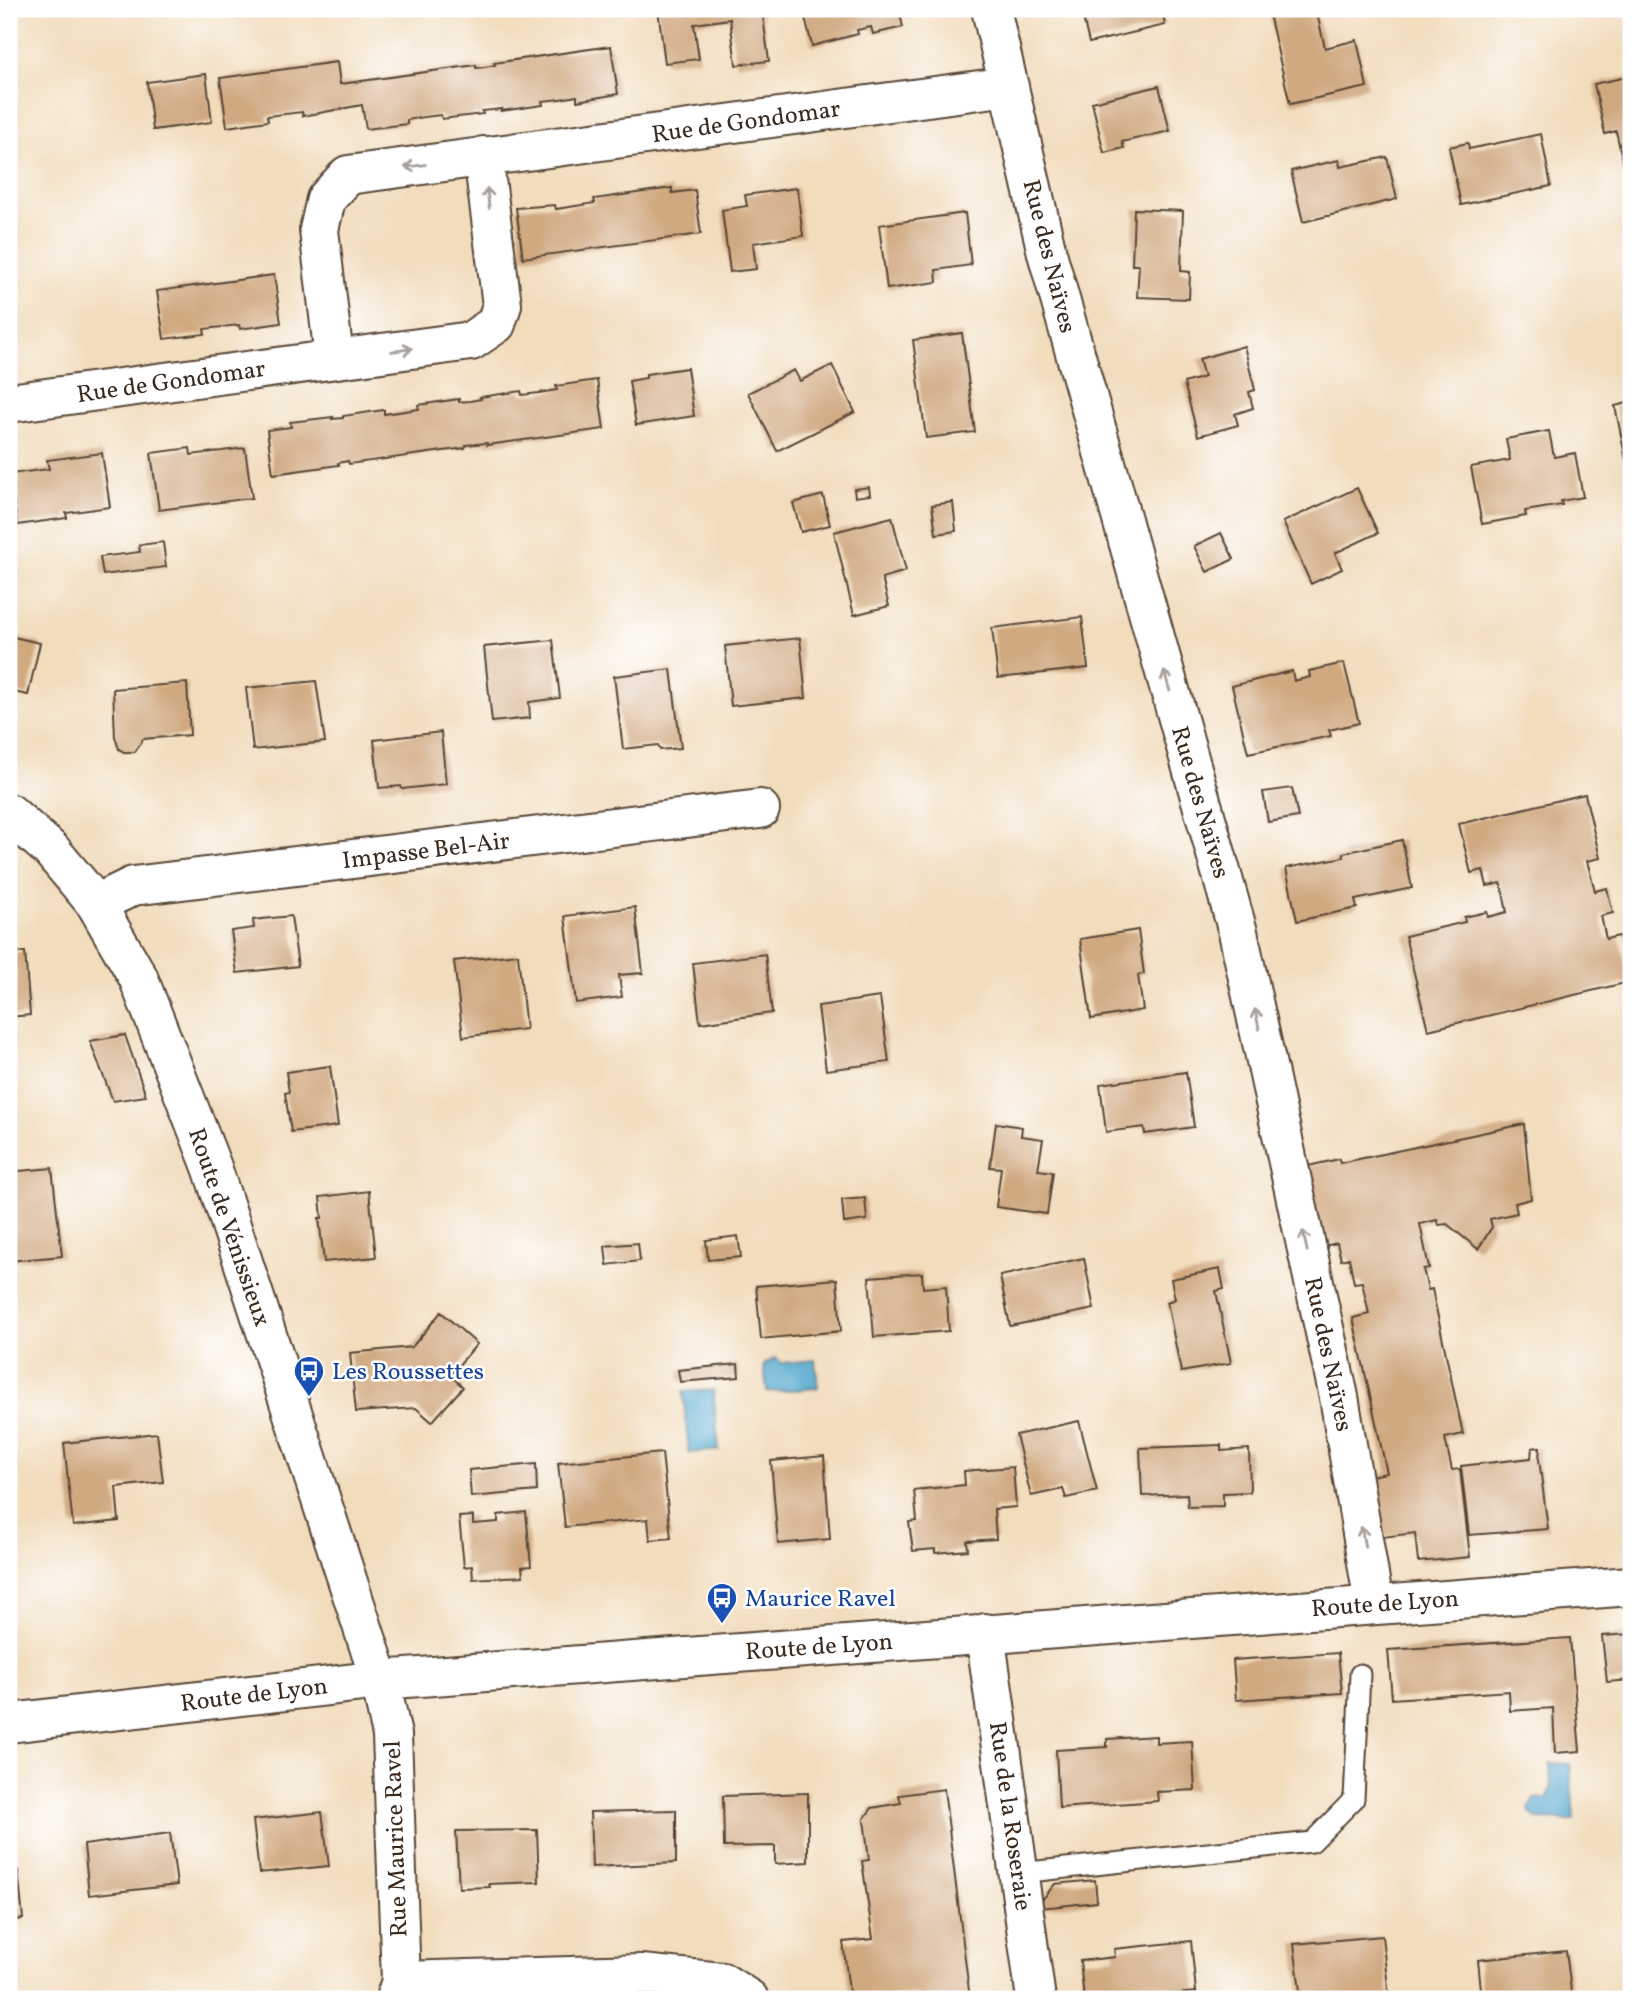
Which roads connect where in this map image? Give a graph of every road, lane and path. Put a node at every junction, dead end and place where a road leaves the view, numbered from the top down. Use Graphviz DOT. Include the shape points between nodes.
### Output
graph roads {
  1 [pos="991,9"];
  2 [pos="1009,86"];
  3 [pos="483,156"];
  4 [pos="334,358"];
  5 [pos="9,403"];
  6 [pos="760,809"];
  7 [pos="9,813"];
  8 [pos="96,904"];
  9 [pos="1631,1586"];
  10 [pos="1374,1604"];
  11 [pos="985,1633"];
  12 [pos="1360,1674"];
  13 [pos="380,1679"];
  14 [pos="9,1723"];
  15 [pos="1019,1873"];
  16 [pos="398,1990"];
  17 [pos="749,1999"];
  18 [pos="1037,1999"];
  1 -- 2 [label="street, Rue des Naïves"];
  2 -- 3 [label="street, Rue de Gondomar"];
  10 -- 2 [label="street, Rue des Naïves, one-way" via="1339,1397 1238,932 1047,253"];
  3 -- 4 [label="street, Rue de Gondomar, one-way" via="348,175 326,199 319,230"];
  4 -- 3 [label="street, Rue de Gondomar, one-way" via="471,341 496,324 502,305"];
  4 -- 5 [label="street, Rue de Gondomar"];
  6 -- 8 [label="street, Impasse Bel-Air" via="133,886"];
  7 -- 8 [label="street, Route de Vénissieux" via="51,850"];
  8 -- 13 [label="street, Route de Vénissieux" via="138,977 212,1167"];
  9 -- 10 [label="street, Route de Lyon"];
  10 -- 11 [label="street, Route de Lyon"];
  11 -- 13 [label="street, Route de Lyon"];
  11 -- 15 [label="street, Rue de la Roseraie"];
  12 -- 15 [label="lane" via="1354,1799 1312,1842"];
  13 -- 14 [label="street, Route de Lyon"];
  13 -- 16 [label="street, Rue Maurice Ravel" via="392,1735"];
  15 -- 18 [label="street, Rue de la Roseraie"];
  16 -- 17 [label="street" via="642,1974 722,1982"];
}
